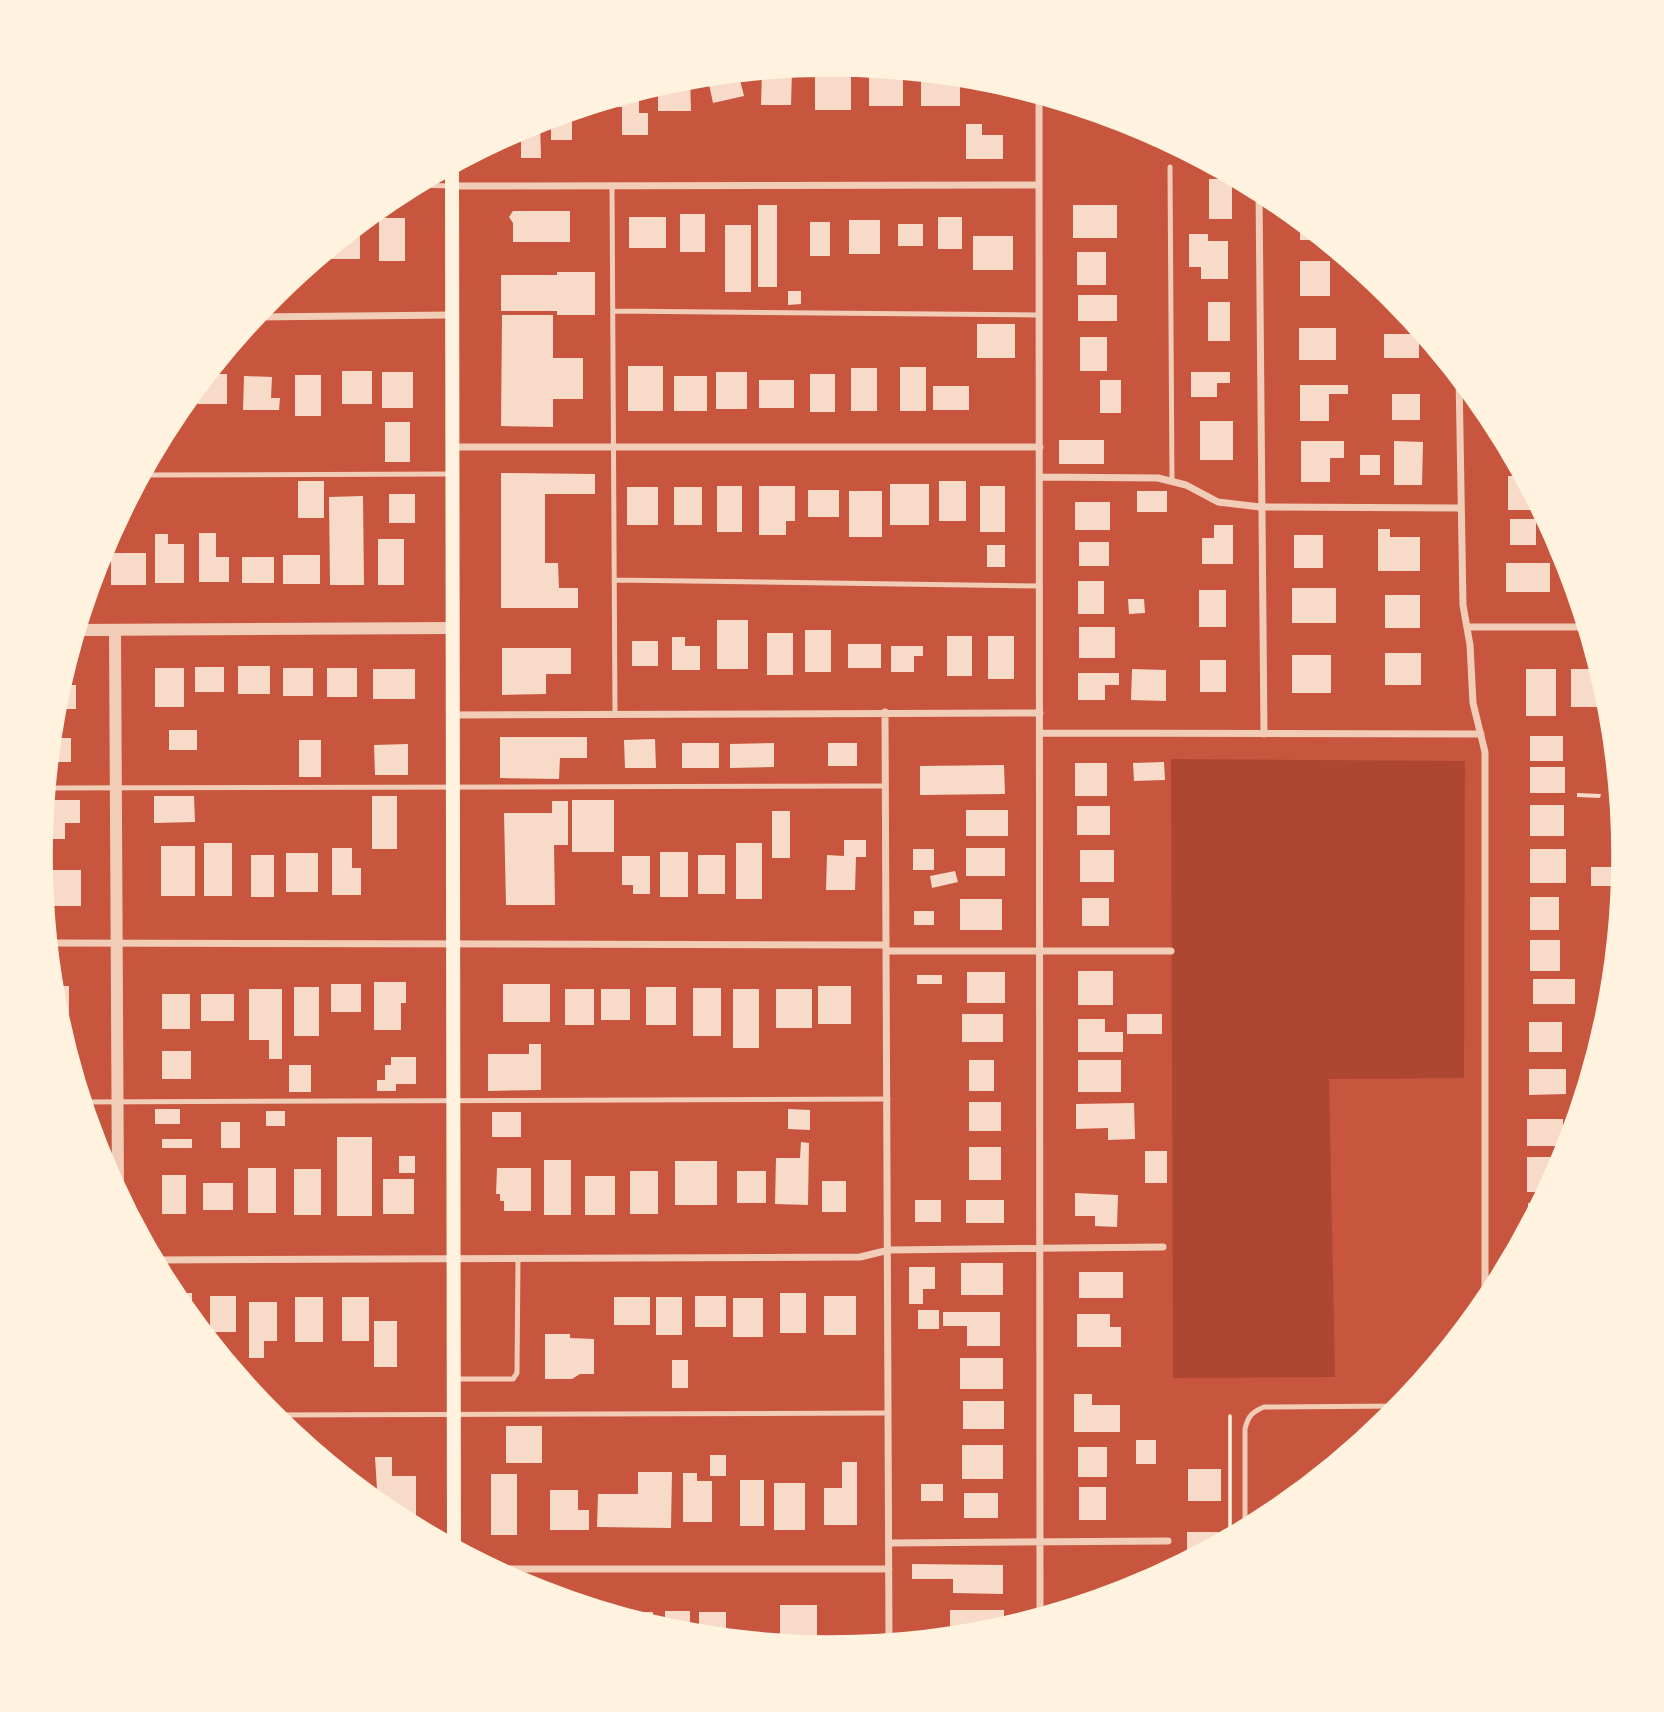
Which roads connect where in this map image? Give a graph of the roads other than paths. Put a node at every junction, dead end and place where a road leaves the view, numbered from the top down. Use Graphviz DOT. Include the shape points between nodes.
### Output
graph roads {
  1 [pos="1039,103"];
  2 [pos="1170,167"];
  3 [pos="452,173"];
  4 [pos="431,185"];
  5 [pos="612,185"];
  6 [pos="1039,185"];
  7 [pos="452,186"];
  8 [pos="1259,202"];
  9 [pos="613,311"];
  10 [pos="452,315"];
  11 [pos="1039,315"];
  12 [pos="268,317"];
  13 [pos="1459,390"];
  14 [pos="452,447"];
  15 [pos="613,447"];
  16 [pos="1040,447"];
  17 [pos="452,474"];
  18 [pos="150,475"];
  19 [pos="1040,477"];
  20 [pos="1172,481"];
  21 [pos="1260,506"];
  22 [pos="1460,508"];
  23 [pos="614,580"];
  24 [pos="1040,586"];
  25 [pos="1467,627"];
  26 [pos="1579,627"];
  27 [pos="452,628"];
  28 [pos="84,630"];
  29 [pos="115,631"];
  30 [pos="885,712"];
  31 [pos="1040,713"];
  32 [pos="615,714"];
  33 [pos="453,715"];
  34 [pos="1040,733"];
  35 [pos="1264,733"];
  36 [pos="1481,733"];
  37 [pos="453,786"];
  38 [pos="886,786"];
  39 [pos="54,788"];
  40 [pos="116,788"];
  41 [pos="56,943"];
  42 [pos="117,943"];
  43 [pos="453,943"];
  44 [pos="886,948"];
  45 [pos="1171,951"];
  46 [pos="1041,952"];
  47 [pos="888,1099"];
  48 [pos="453,1101"];
  49 [pos="90,1102"];
  50 [pos="118,1102"];
  51 [pos="118,1173"];
  52 [pos="1041,1247"];
  53 [pos="1163,1247"];
  54 [pos="889,1250"];
  55 [pos="454,1258"];
  56 [pos="518,1258"];
  57 [pos="163,1260"];
  58 [pos="1485,1285"];
  59 [pos="454,1379"];
  60 [pos="1386,1406"];
  61 [pos="454,1413"];
  62 [pos="888,1413"];
  63 [pos="287,1415"];
  64 [pos="1245,1519"];
  65 [pos="454,1540"];
  66 [pos="1168,1541"];
  67 [pos="1040,1542"];
  68 [pos="890,1544"];
  69 [pos="513,1569"];
  70 [pos="889,1569"];
  71 [pos="1040,1609"];
  72 [pos="889,1635"];
  1 -- 6 [label="street"];
  2 -- 20 [label="lane"];
  3 -- 7 [label="main road"];
  4 -- 7 [label="lane"];
  5 -- 6 [label="street"];
  5 -- 7 [label="street"];
  5 -- 9 [label="lane"];
  6 -- 11 [label="street"];
  7 -- 10 [label="main road"];
  8 -- 21 [label="street"];
  9 -- 11 [label="lane"];
  9 -- 15 [label="lane"];
  10 -- 12 [label="street"];
  10 -- 14 [label="main road"];
  11 -- 16 [label="street"];
  13 -- 22 [label="street"];
  14 -- 15 [label="street"];
  14 -- 17 [label="main road"];
  15 -- 16 [label="street"];
  15 -- 23 [label="lane"];
  16 -- 19 [label="street"];
  17 -- 18 [label="lane"];
  17 -- 27 [label="main road"];
  19 -- 20 [label="street"];
  19 -- 24 [label="street"];
  20 -- 21 [label="street" via="1218,502"];
  21 -- 22 [label="street"];
  21 -- 35 [label="street"];
  22 -- 25 [label="street"];
  23 -- 24 [label="lane"];
  23 -- 32 [label="lane"];
  24 -- 31 [label="street"];
  25 -- 26 [label="street"];
  25 -- 36 [label="street" via="1473,703"];
  27 -- 29 [label="street"];
  27 -- 33 [label="main road"];
  28 -- 29 [label="street"];
  29 -- 40 [label="street"];
  30 -- 31 [label="street"];
  30 -- 32 [label="street"];
  30 -- 38 [label="street"];
  31 -- 34 [label="street"];
  32 -- 33 [label="street"];
  33 -- 37 [label="main road"];
  34 -- 35 [label="street"];
  34 -- 46 [label="street"];
  35 -- 36 [label="street"];
  36 -- 58 [label="street" via="1485,752"];
  37 -- 38 [label="lane"];
  37 -- 40 [label="lane"];
  37 -- 43 [label="main road"];
  38 -- 44 [label="street"];
  39 -- 40 [label="lane"];
  40 -- 42 [label="street"];
  41 -- 42 [label="street"];
  42 -- 43 [label="street"];
  42 -- 50 [label="street"];
  43 -- 44 [label="street"];
  43 -- 48 [label="main road"];
  44 -- 46 [label="street"];
  44 -- 47 [label="street"];
  45 -- 46 [label="street"];
  46 -- 52 [label="street"];
  47 -- 48 [label="lane"];
  47 -- 54 [label="street"];
  48 -- 50 [label="lane"];
  48 -- 55 [label="main road"];
  49 -- 50 [label="lane"];
  50 -- 51 [label="street"];
  52 -- 53 [label="street"];
  52 -- 54 [label="street"];
  52 -- 67 [label="street"];
  54 -- 56 [label="street" via="860,1257"];
  54 -- 62 [label="street"];
  55 -- 56 [label="street"];
  55 -- 57 [label="street"];
  55 -- 59 [label="main road"];
  56 -- 59 [label="lane" via="517,1373 513,1379"];
  59 -- 61 [label="main road"];
  60 -- 64 [label="lane" via="1254,1410 1245,1429"];
  61 -- 62 [label="lane"];
  61 -- 63 [label="lane"];
  61 -- 65 [label="main road"];
  62 -- 68 [label="street"];
  66 -- 67 [label="street"];
  67 -- 68 [label="street"];
  67 -- 71 [label="street"];
  68 -- 70 [label="street"];
  69 -- 70 [label="street"];
  70 -- 72 [label="street"];
}
